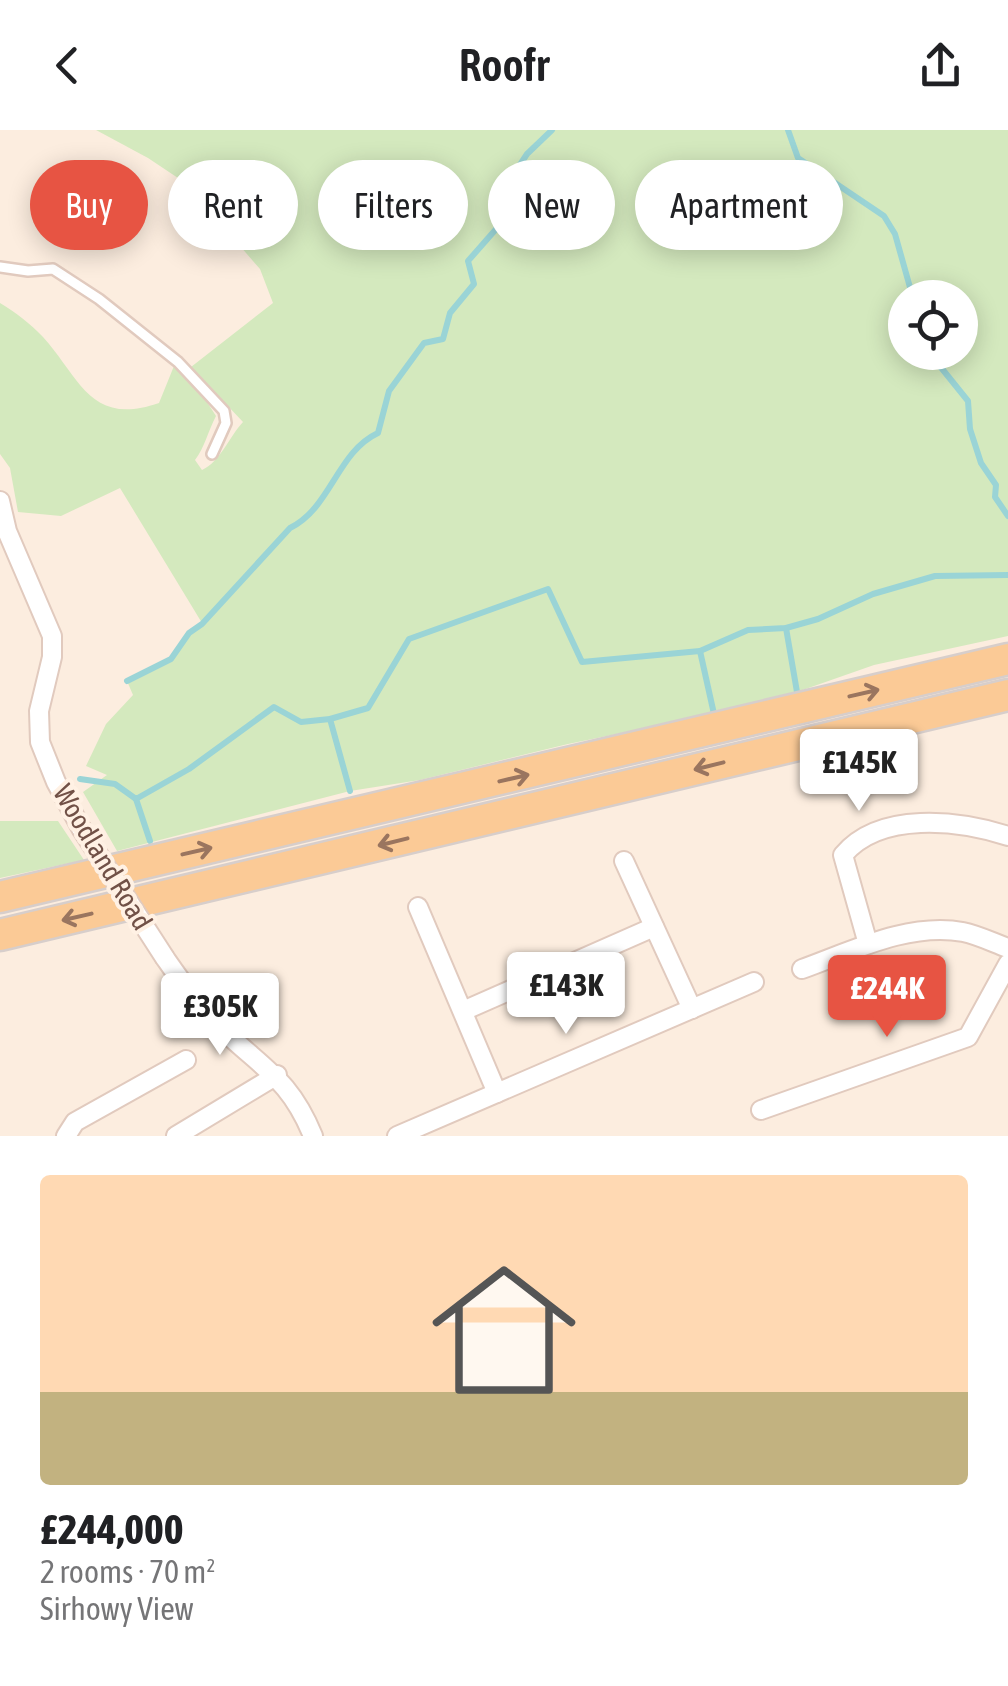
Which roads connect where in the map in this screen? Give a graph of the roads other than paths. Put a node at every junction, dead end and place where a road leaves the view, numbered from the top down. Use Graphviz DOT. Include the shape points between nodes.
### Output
graph roads {
  1 [pos="0,267"];
  2 [pos="212,454"];
  3 [pos="0,501"];
  4 [pos="1008,659"];
  5 [pos="1008,695"];
  6 [pos="1008,836"];
  7 [pos="624,861"];
  8 [pos="0,897"];
  9 [pos="418,907"];
  10 [pos="654,927"];
  11 [pos="0,935"];
  12 [pos="868,944"];
  13 [pos="1008,948"];
  14 [pos="1008,964"];
  15 [pos="802,970"];
  16 [pos="754,982"];
  17 [pos="692,1010"];
  18 [pos="462,1011"];
  19 [pos="186,1060"];
  20 [pos="278,1075"];
  21 [pos="497,1093"];
  22 [pos="761,1110"];
  23 [pos="66,1136"];
  24 [pos="176,1136"];
  25 [pos="313,1136"];
  26 [pos="397,1136"];
  1 -- 2 [label="lane" via="54,269 178,362 224,411 226,423"];
  3 -- 20 [label="street, Woodland Road, bridge" via="52,636 39,711 40,742 56,782 199,1005"];
  8 -- 4 [label="main road, one-way"];
  5 -- 11 [label="main road, one-way"];
  6 -- 12 [label="street" via="915,823 853,843 843,855"];
  7 -- 10 [label="street"];
  9 -- 18 [label="street"];
  10 -- 17 [label="street"];
  10 -- 18 [label="street"];
  12 -- 13 [label="street" via="922,930 964,932"];
  12 -- 15 [label="street"];
  14 -- 22 [label="street" via="968,1037"];
  16 -- 17 [label="street"];
  17 -- 21 [label="street"];
  18 -- 21 [label="street"];
  19 -- 23 [label="street" via="75,1122"];
  20 -- 24 [label="street"];
  20 -- 25 [label="street, Woodland Road"];
  21 -- 26 [label="street"];
}
